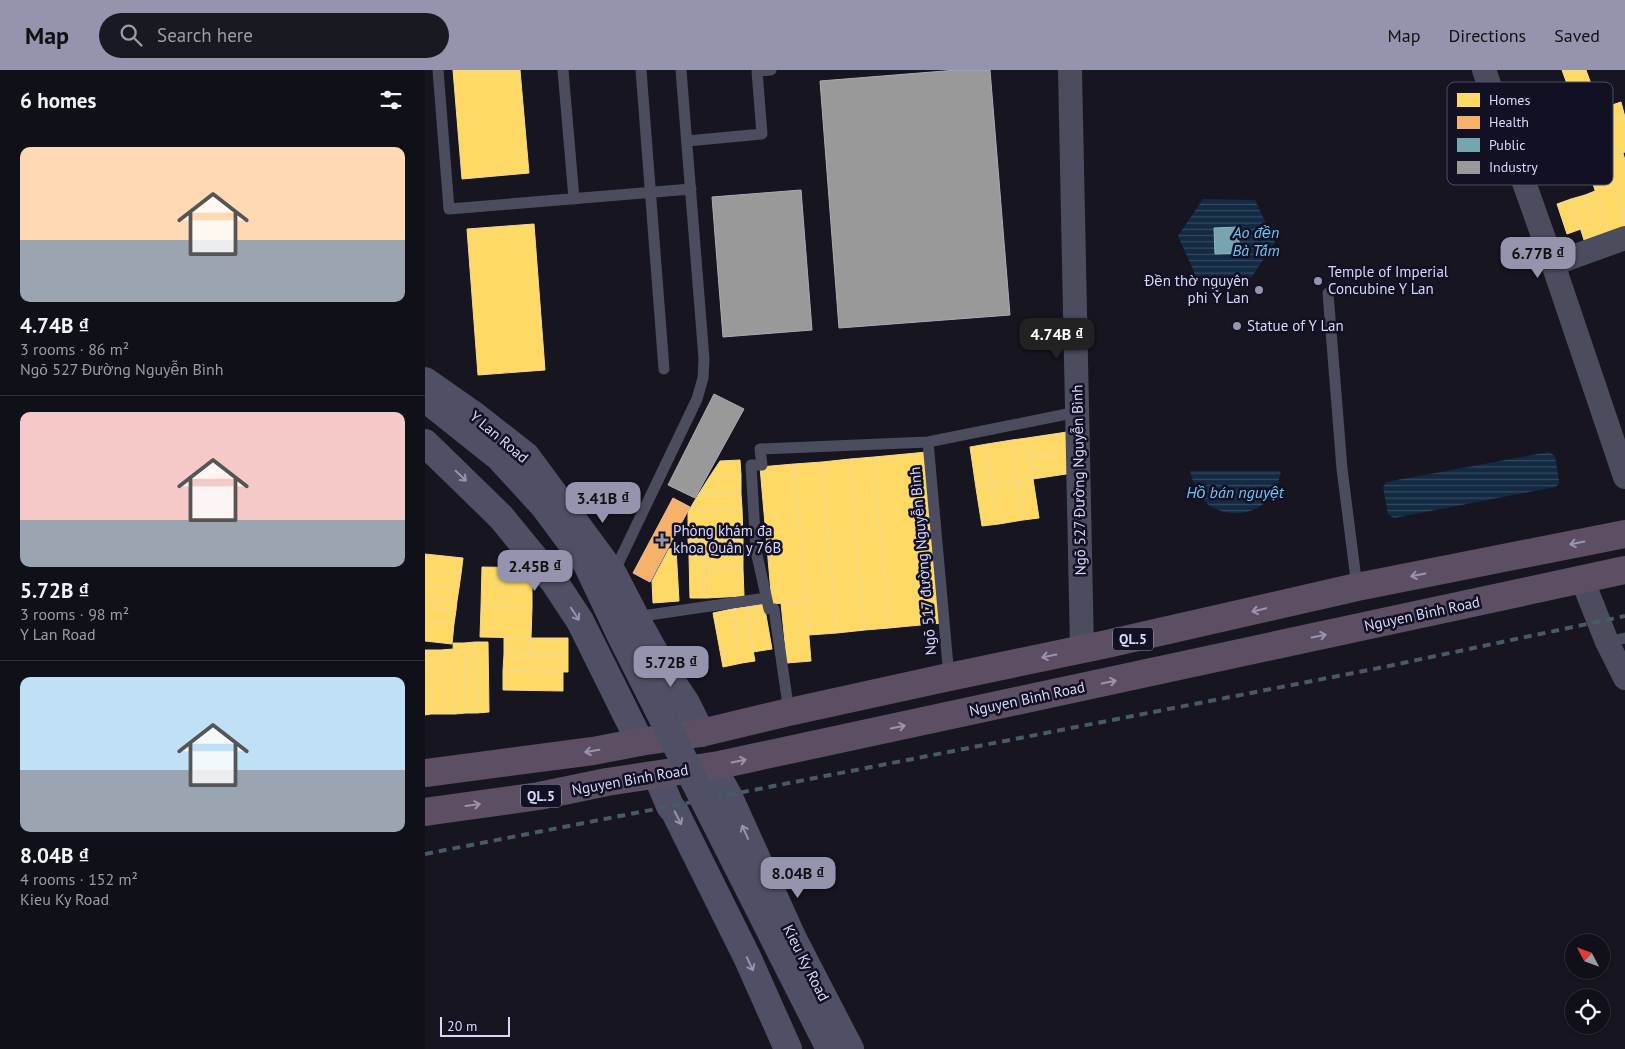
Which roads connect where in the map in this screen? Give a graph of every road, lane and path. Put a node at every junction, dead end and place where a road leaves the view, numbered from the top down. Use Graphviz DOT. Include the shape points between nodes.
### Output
graph roads {
  1 [pos="438,70"];
  2 [pos="563,70"];
  3 [pos="641,70"];
  4 [pos="681,70"];
  5 [pos="771,70"];
  6 [pos="1070,70"];
  7 [pos="1484,70"];
  8 [pos="1488,82"];
  9 [pos="687,141"];
  10 [pos="1525,185"];
  11 [pos="691,189"];
  12 [pos="650,192"];
  13 [pos="574,199"];
  14 [pos="1625,238"];
  15 [pos="1553,264"];
  16 [pos="1327,293"];
  17 [pos="664,369"];
  18 [pos="425,381"];
  19 [pos="425,398"];
  20 [pos="1077,412"];
  21 [pos="928,442"];
  22 [pos="425,443"];
  23 [pos="1624,469"];
  24 [pos="1625,534"];
  25 [pos="1625,570"];
  26 [pos="613,574"];
  27 [pos="1581,579"];
  28 [pos="1357,587"];
  29 [pos="767,598"];
  30 [pos="635,617"];
  31 [pos="1616,640"];
  32 [pos="1082,650"];
  33 [pos="949,677"];
  34 [pos="1625,678"];
  35 [pos="789,712"];
  36 [pos="701,734"];
  37 [pos="640,742"];
  38 [pos="712,767"];
  39 [pos="425,773"];
  40 [pos="657,775"];
  41 [pos="425,812"];
  42 [pos="788,1049"];
  43 [pos="829,1049"];
  44 [pos="850,1049"];
  1 -- 13 [label="lane" via="449,209"];
  2 -- 13 [label="lane"];
  3 -- 12 [label="lane"];
  4 -- 9 [label="lane"];
  5 -- 9 [label="lane" via="757,71 762,134"];
  6 -- 20 [label="street, Ngõ 527 Đường Nguyễn Bình"];
  7 -- 8 [label="street"];
  9 -- 11 [label="lane"];
  10 -- 15 [label="street"];
  11 -- 12 [label="lane"];
  11 -- 26 [label="lane" via="705,359 703,378 697,399"];
  12 -- 13 [label="lane"];
  12 -- 17 [label="lane"];
  14 -- 15 [label="street"];
  15 -- 23 [label="street"];
  16 -- 28 [label="lane" via="1344,494"];
  18 -- 26 [label="main road, Y Lan Road" via="526,456"];
  19 -- 43 [label="main road, bridge" via="499,457 543,505 587,564"];
  20 -- 21 [label="lane"];
  20 -- 32 [label="street, Ngõ 527 Đường Nguyễn Bình"];
  21 -- 29 [label="lane" via="760,448 761,465 751,465 756,551"];
  21 -- 33 [label="lane, Ngõ 517 đường Nguyễn Bình"];
  22 -- 37 [label="main road, one-way" via="501,517 555,584 580,622"];
  24 -- 28 [label="highway, QL.5, one-way"];
  25 -- 27 [label="highway, Nguyen Binh Road / QL.5"];
  26 -- 30 [label="main road, Y Lan Road"];
  27 -- 31 [label="street"];
  38 -- 27 [label="highway, Nguyen Binh Road / QL.5, one-way"];
  28 -- 32 [label="highway, QL.5, one-way"];
  29 -- 30 [label="lane"];
  29 -- 35 [label="lane" via="769,609 774,609"];
  30 -- 36 [label="main road, Y Lan Road"];
  31 -- 34 [label="street"];
  32 -- 33 [label="highway, QL.5, one-way"];
  33 -- 35 [label="highway, QL.5"];
  35 -- 36 [label="highway, QL.5"];
  36 -- 37 [label="highway, QL.5"];
  37 -- 39 [label="highway, QL.5, one-way"];
  38 -- 40 [label="highway, Nguyen Binh Road / QL.5"];
  44 -- 38 [label="main road, Kieu Ky Road, one-way" via="793,939 728,795"];
  41 -- 40 [label="highway, Nguyen Binh Road / QL.5, one-way"];
  40 -- 42 [label="main road, one-way" via="748,959"];
}
